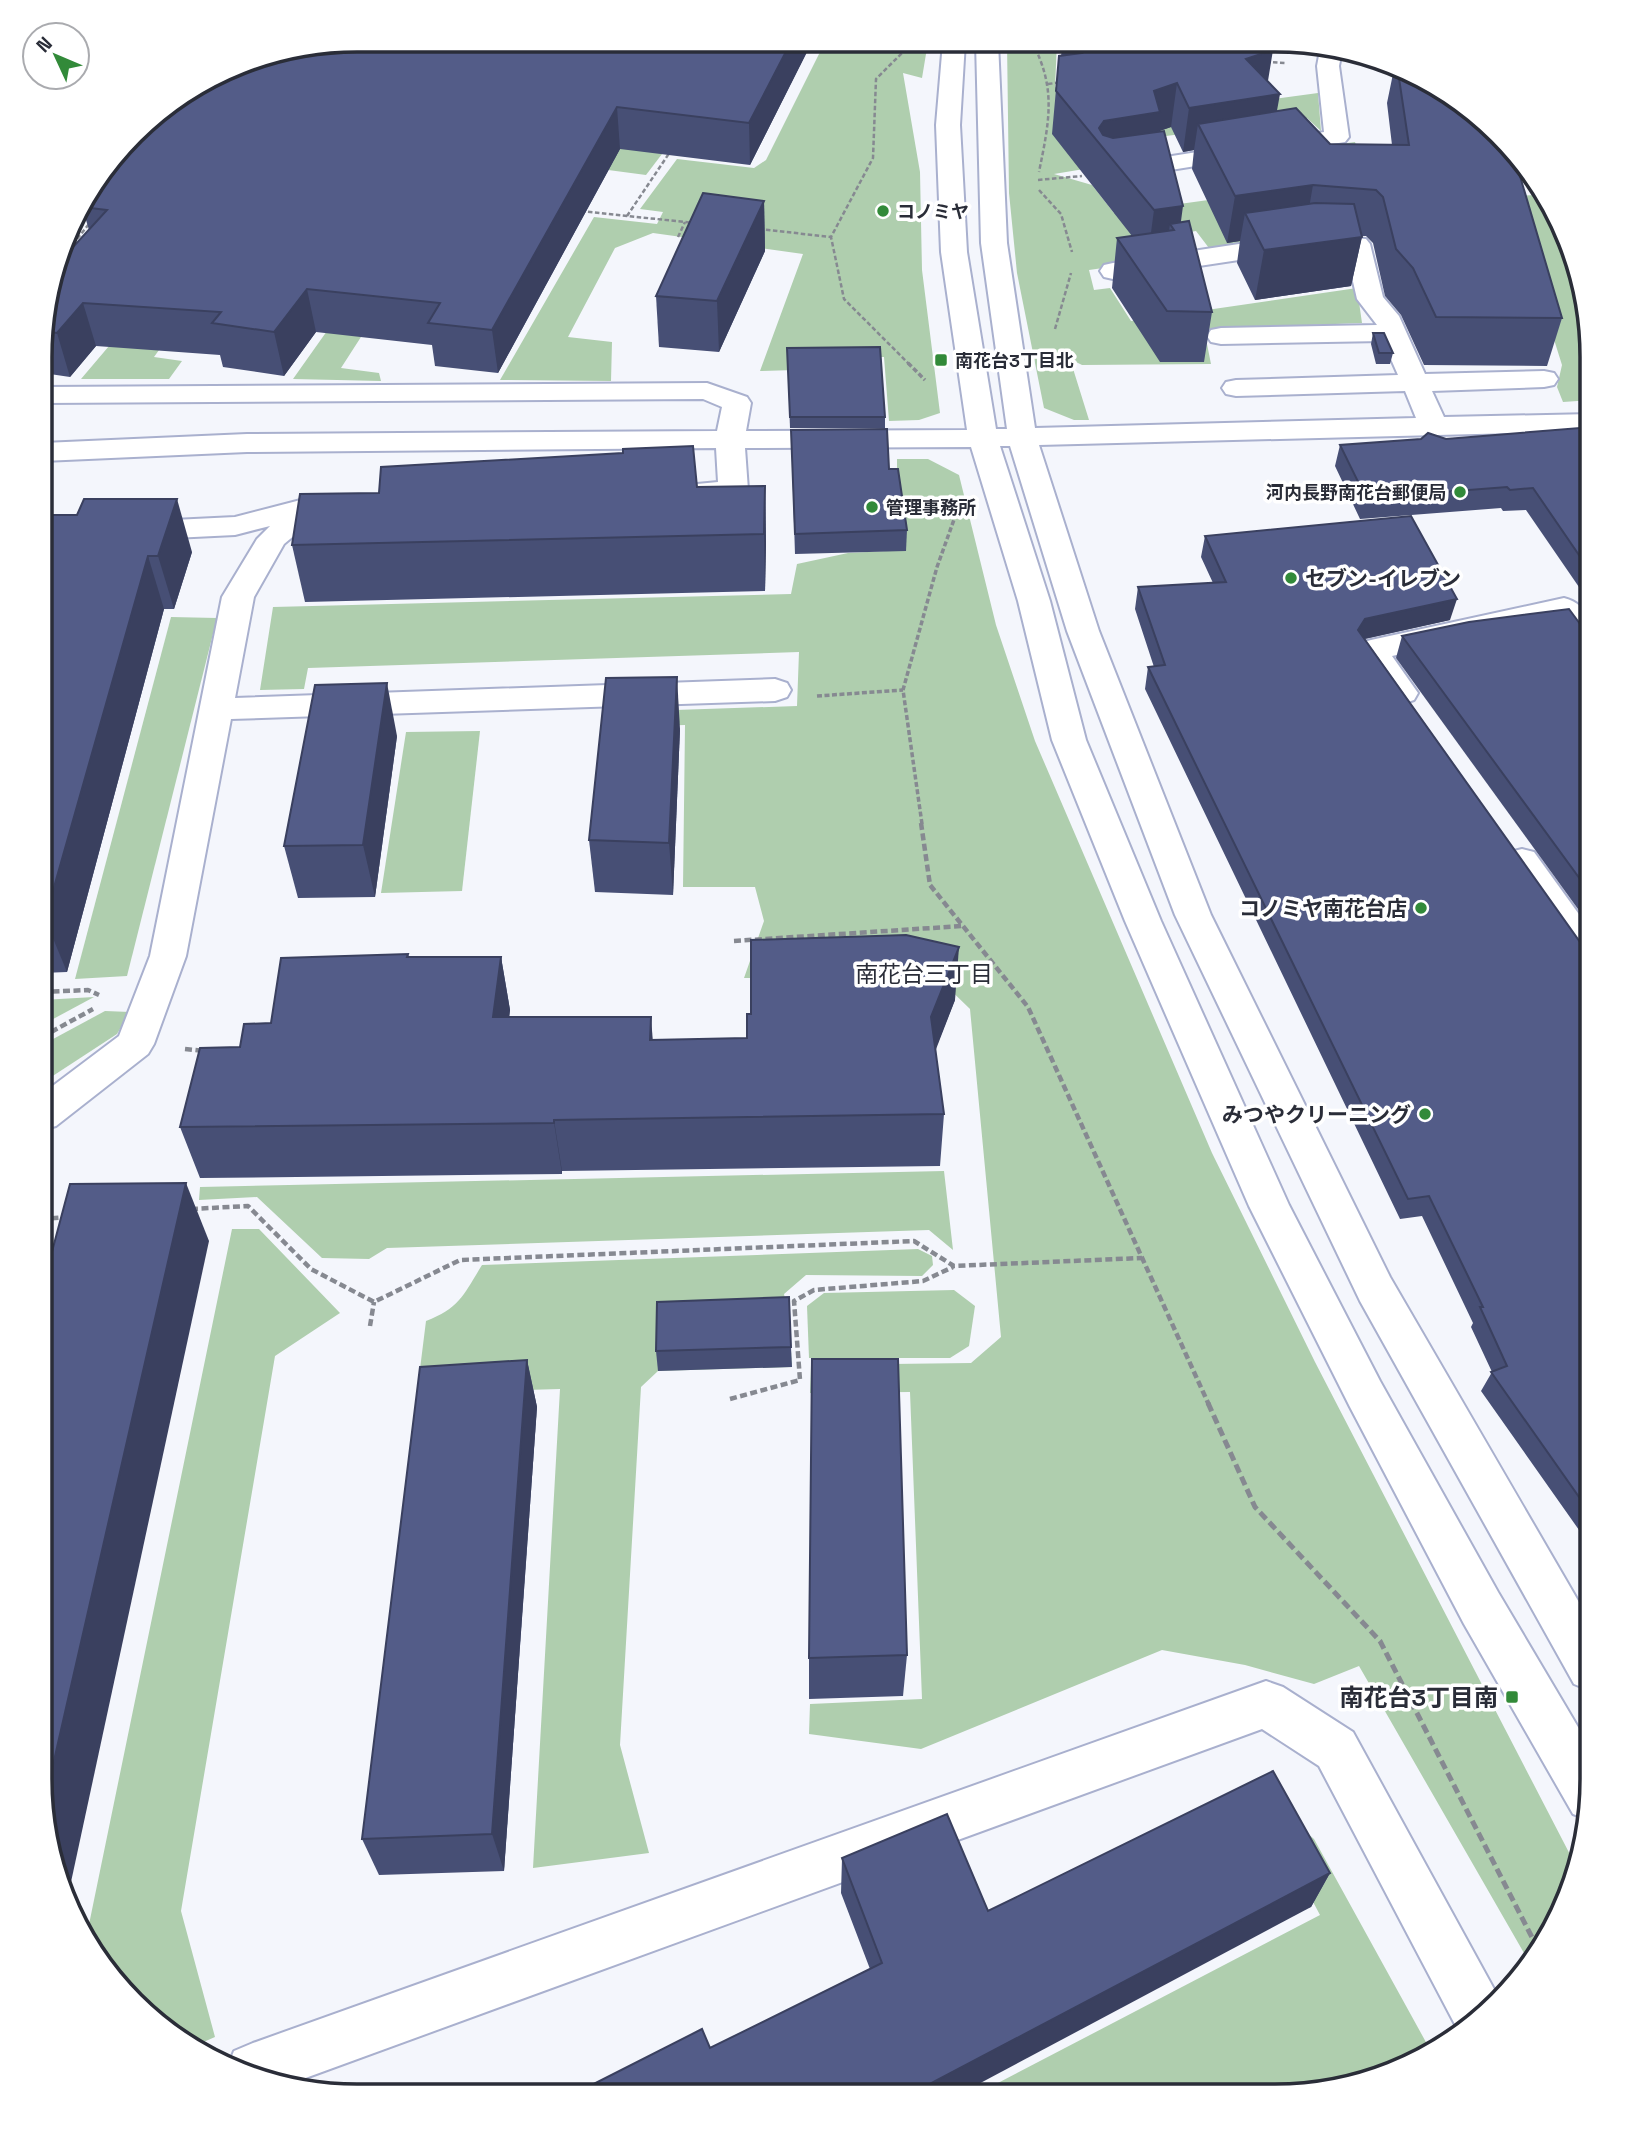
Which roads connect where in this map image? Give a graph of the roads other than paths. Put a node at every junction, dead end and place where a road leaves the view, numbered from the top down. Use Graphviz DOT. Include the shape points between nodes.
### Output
graph roads {
  1 [pos="953,52"];
  2 [pos="986,52"];
  3 [pos="1329,57"];
  4 [pos="1109,173"];
  5 [pos="1113,271"];
  6 [pos="1393,333"];
  7 [pos="1221,336"];
  8 [pos="1544,379"];
  9 [pos="1414,381"];
  10 [pos="1236,388"];
  11 [pos="52,395"];
  12 [pos="1580,422"];
  13 [pos="1434,426"];
  14 [pos="1023,437"];
  15 [pos="730,438"];
  16 [pos="983,438"];
  17 [pos="52,452"];
  18 [pos="663,492"];
  19 [pos="372,503"];
  20 [pos="316,505"];
  21 [pos="111,532"];
  22 [pos="1580,629"];
  23 [pos="775,690"];
  24 [pos="216,709"];
  25 [pos="1418,716"];
  26 [pos="1505,837"];
  27 [pos="1580,943"];
  28 [pos="52,1107"];
  29 [pos="1580,1649"];
  30 [pos="1580,1777"];
  31 [pos="1475,2009"];
  32 [pos="259,2068"];
  1 -- 16 [label="street" via="948,125 954,252"];
  2 -- 14 [label="street" via="994,243"];
  3 -- 4 [label="street" via="1337,138"];
  5 -- 6 [label="street" via="1305,242 1357,243 1370,299 1386,316"];
  6 -- 7 [label="street"];
  6 -- 9 [label="street"];
  8 -- 9 [label="street"];
  9 -- 10 [label="street"];
  9 -- 13 [label="street"];
  11 -- 15 [label="street" via="707,391 737,403"];
  12 -- 13 [label="street"];
  13 -- 14 [label="street"];
  14 -- 16 [label="street"];
  14 -- 29 [label="street" via="1083,631 1193,915 1375,1289"];
  15 -- 16 [label="street"];
  15 -- 17 [label="street" via="247,443"];
  15 -- 18 [label="street" via="733,490"];
  16 -- 30 [label="street" via="1034,601 1069,740 1263,1194 1481,1608"];
  19 -- 20 [label="street"];
  20 -- 21 [label="street" via="235,526"];
  20 -- 24 [label="street" via="272,538 238,597"];
  22 -- 25 [label="street" via="1564,608 1371,650"];
  23 -- 24 [label="street"];
  24 -- 28 [label="street" via="168,956 135,1044"];
  26 -- 27 [label="street"];
  31 -- 32 [label="street" via="1336,1749 1266,1703"];
}
